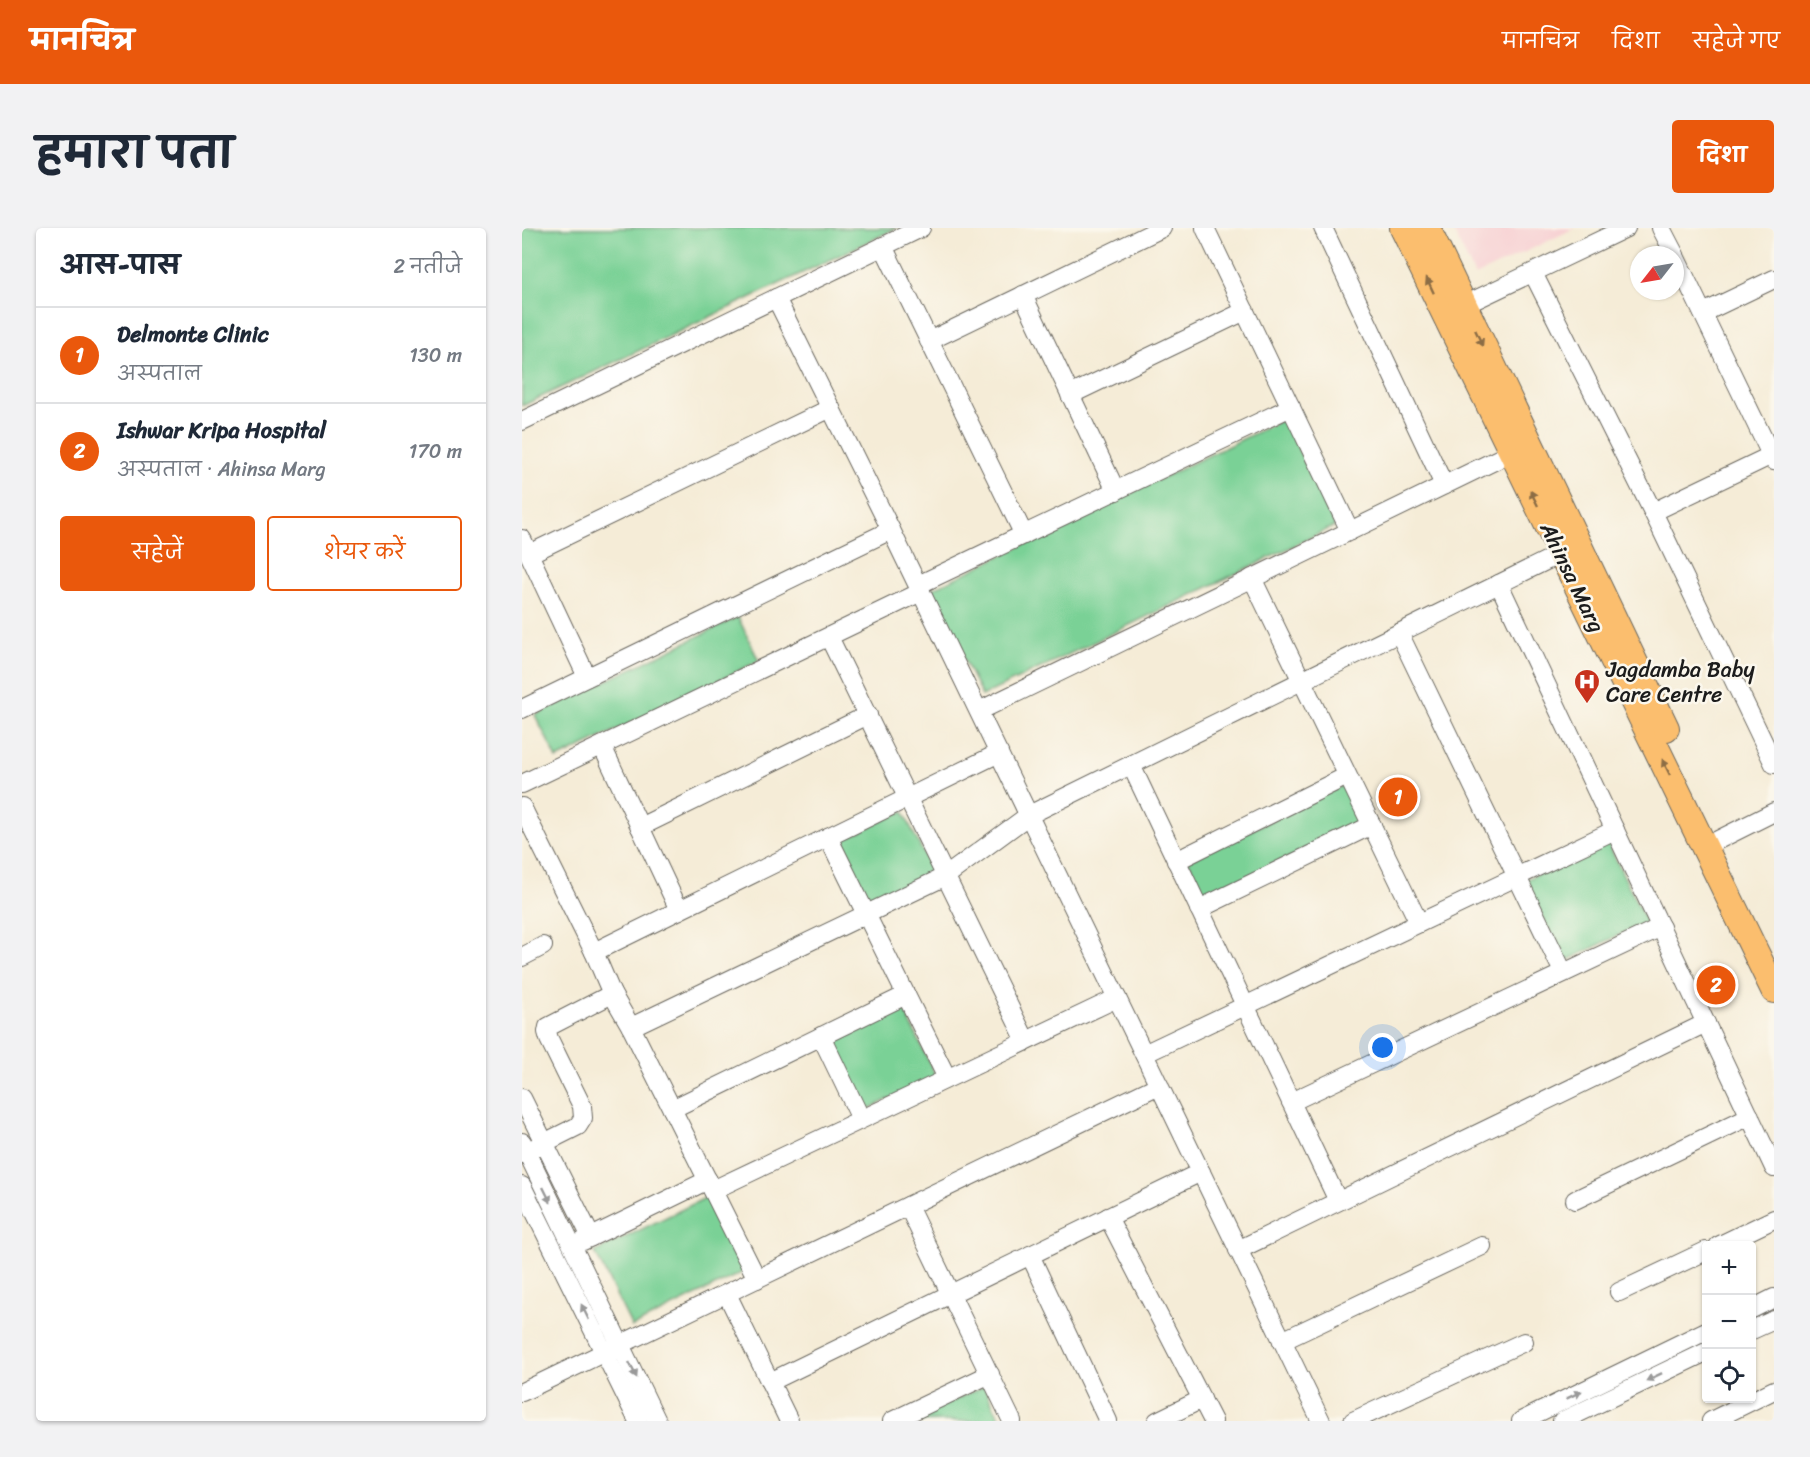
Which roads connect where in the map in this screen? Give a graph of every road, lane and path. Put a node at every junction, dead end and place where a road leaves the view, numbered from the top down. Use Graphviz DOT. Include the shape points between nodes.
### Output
graph roads {
  1 [pos="921,228"];
  2 [pos="1162,228"];
  3 [pos="1205,228"];
  4 [pos="1323,228"];
  5 [pos="1403,228"];
  6 [pos="1427,228"];
  7 [pos="1626,228"];
  8 [pos="1661,228"];
  9 [pos="883,246"];
  10 [pos="1670,246"];
  11 [pos="1533,273"];
  12 [pos="1684,274"];
  13 [pos="1774,279"];
  14 [pos="1023,295"];
  15 [pos="776,298"];
  16 [pos="1454,310"];
  17 [pos="1245,311"];
  18 [pos="1703,313"];
  19 [pos="929,341"];
  20 [pos="1070,395"];
  21 [pos="1291,407"];
  22 [pos="831,408"];
  23 [pos="522,421"];
  24 [pos="1521,448"];
  25 [pos="1773,457"];
  26 [pos="1444,485"];
  27 [pos="1116,490"];
  28 [pos="1653,512"];
  29 [pos="891,530"];
  30 [pos="1350,531"];
  31 [pos="1024,535"];
  32 [pos="526,547"];
  33 [pos="1570,549"];
  34 [pos="1252,578"];
  35 [pos="1499,584"];
  36 [pos="920,589"];
  37 [pos="1399,633"];
  38 [pos="829,636"];
  39 [pos="587,677"];
  40 [pos="1302,681"];
  41 [pos="522,709"];
  42 [pos="979,711"];
  43 [pos="868,715"];
  44 [pos="602,746"];
  45 [pos="999,753"];
  46 [pos="1774,764"];
  47 [pos="1131,765"];
  48 [pos="1347,776"];
  49 [pos="522,784"];
  50 [pos="908,798"];
  51 [pos="522,807"];
  52 [pos="1774,812"];
  53 [pos="1029,815"];
  54 [pos="1372,825"];
  55 [pos="640,828"];
  56 [pos="1615,830"];
  57 [pos="828,837"];
  58 [pos="1712,843"];
  59 [pos="1176,861"];
  60 [pos="946,876"];
  61 [pos="1517,877"];
  62 [pos="1199,909"];
  63 [pos="679,910"];
  64 [pos="866,914"];
  65 [pos="1419,923"];
  66 [pos="1660,927"];
  67 [pos="543,946"];
  68 [pos="594,952"];
  69 [pos="1774,952"];
  70 [pos="522,957"];
  71 [pos="1563,972"];
  72 [pos="1774,990"];
  73 [pos="612,994"];
  74 [pos="906,995"];
  75 [pos="1117,998"];
  76 [pos="1245,1006"];
  77 [pos="1706,1023"];
  78 [pos="632,1027"];
  79 [pos="821,1036"];
  80 [pos="1026,1041"];
  81 [pos="1144,1054"];
  82 [pos="947,1078"];
  83 [pos="1159,1085"];
  84 [pos="522,1098"];
  85 [pos="1291,1102"];
  86 [pos="672,1109"];
  87 [pos="1750,1116"];
  88 [pos="861,1119"];
  89 [pos="544,1144"];
  90 [pos="524,1149"];
  91 [pos="1774,1168"];
  92 [pos="1201,1172"];
  93 [pos="710,1185"];
  94 [pos="522,1186"];
  95 [pos="1575,1200"];
  96 [pos="1338,1201"];
  97 [pos="908,1206"];
  98 [pos="1108,1217"];
  99 [pos="1774,1219"];
  100 [pos="591,1237"];
  101 [pos="1727,1241"];
  102 [pos="573,1246"];
  103 [pos="1482,1246"];
  104 [pos="1238,1250"];
  105 [pos="1702,1253"];
  106 [pos="1030,1255"];
  107 [pos="757,1279"];
  108 [pos="1619,1292"];
  109 [pos="727,1294"];
  110 [pos="951,1294"];
  111 [pos="1774,1298"];
  112 [pos="1756,1307"];
  113 [pos="1774,1320"];
  114 [pos="1756,1328"];
  115 [pos="1702,1335"];
  116 [pos="1282,1341"];
  117 [pos="1524,1342"];
  118 [pos="613,1349"];
  119 [pos="1702,1354"];
  120 [pos="990,1374"];
  121 [pos="770,1382"];
  122 [pos="1774,1390"];
  123 [pos="522,1392"];
  124 [pos="1202,1399"];
  125 [pos="1741,1409"];
  126 [pos="638,1421"];
  127 [pos="657,1421"];
  128 [pos="789,1421"];
  129 [pos="892,1421"];
  130 [pos="1012,1421"];
  131 [pos="1108,1421"];
  132 [pos="1157,1421"];
  133 [pos="1213,1421"];
  134 [pos="1321,1421"];
  135 [pos="1353,1421"];
  136 [pos="1521,1421"];
  137 [pos="1562,1421"];
  138 [pos="1711,1421"];
  1 -- 9 [label="street"];
  2 -- 14 [label="street"];
  3 -- 17 [label="street"];
  4 -- 26 [label="street"];
  16 -- 5 [label="highway, Ahinsa Marg, one-way"];
  6 -- 16 [label="highway, Ahinsa Marg"];
  7 -- 11 [label="street"];
  8 -- 10 [label="street"];
  9 -- 15 [label="street"];
  9 -- 19 [label="street"];
  11 -- 16 [label="street"];
  11 -- 28 [label="street"];
  12 -- 18 [label="street"];
  13 -- 18 [label="street"];
  14 -- 19 [label="street"];
  14 -- 20 [label="street"];
  15 -- 22 [label="street"];
  15 -- 23 [label="street"];
  16 -- 24 [label="highway, Ahinsa Marg"];
  17 -- 20 [label="street"];
  17 -- 21 [label="street"];
  18 -- 25 [label="street"];
  19 -- 31 [label="street"];
  20 -- 27 [label="street"];
  21 -- 27 [label="street"];
  21 -- 30 [label="street"];
  22 -- 29 [label="street"];
  22 -- 32 [label="street"];
  24 -- 26 [label="street"];
  24 -- 33 [label="highway, Ahinsa Marg"];
  25 -- 28 [label="street"];
  26 -- 30 [label="street"];
  27 -- 31 [label="street"];
  28 -- 46 [label="street"];
  29 -- 36 [label="street"];
  29 -- 39 [label="street"];
  30 -- 34 [label="street"];
  31 -- 36 [label="street"];
  32 -- 39 [label="street"];
  33 -- 35 [label="street"];
  33 -- 58 [label="highway, Ahinsa Marg"];
  34 -- 40 [label="street"];
  34 -- 42 [label="street"];
  35 -- 37 [label="street"];
  35 -- 56 [label="street"];
  36 -- 38 [label="street"];
  36 -- 42 [label="street"];
  37 -- 40 [label="street"];
  37 -- 61 [label="street"];
  38 -- 43 [label="street"];
  38 -- 44 [label="street"];
  39 -- 41 [label="street"];
  40 -- 47 [label="street"];
  40 -- 48 [label="street"];
  42 -- 45 [label="street"];
  43 -- 50 [label="street"];
  43 -- 55 [label="street"];
  44 -- 49 [label="street"];
  44 -- 55 [label="street"];
  45 -- 50 [label="street"];
  45 -- 53 [label="street"];
  47 -- 53 [label="street"];
  47 -- 59 [label="street"];
  48 -- 54 [label="street"];
  48 -- 59 [label="street"];
  50 -- 57 [label="street"];
  50 -- 60 [label="street"];
  51 -- 68 [label="street"];
  52 -- 58 [label="street"];
  53 -- 60 [label="street"];
  53 -- 75 [label="street"];
  54 -- 62 [label="street"];
  54 -- 65 [label="street"];
  55 -- 63 [label="street"];
  56 -- 61 [label="street"];
  56 -- 66 [label="street"];
  57 -- 63 [label="street"];
  57 -- 64 [label="street"];
  58 -- 69 [label="highway, Ahinsa Marg"];
  58 -- 72 [label="highway, Ahinsa Marg"];
  59 -- 62 [label="street"];
  60 -- 64 [label="street"];
  60 -- 80 [label="street"];
  61 -- 65 [label="street"];
  61 -- 71 [label="street"];
  62 -- 76 [label="street"];
  63 -- 68 [label="street"];
  64 -- 74 [label="street"];
  64 -- 78 [label="street"];
  65 -- 76 [label="street"];
  66 -- 71 [label="street"];
  66 -- 77 [label="street"];
  67 -- 70 [label="street"];
  68 -- 73 [label="street"];
  71 -- 85 [label="street"];
  73 -- 78 [label="street"];
  73 -- 89 [label="street" via="548,1027 549,1039 582,1106 583,1118 578,1126"];
  74 -- 79 [label="street"];
  74 -- 82 [label="street"];
  75 -- 80 [label="street"];
  75 -- 81 [label="street"];
  76 -- 81 [label="street"];
  76 -- 85 [label="street"];
  77 -- 87 [label="street"];
  77 -- 96 [label="street"];
  78 -- 86 [label="street"];
  79 -- 86 [label="street"];
  79 -- 88 [label="street"];
  80 -- 82 [label="street"];
  81 -- 83 [label="street"];
  82 -- 88 [label="street"];
  83 -- 92 [label="street"];
  83 -- 97 [label="street"];
  84 -- 89 [label="street"];
  85 -- 96 [label="street"];
  86 -- 93 [label="street"];
  87 -- 91 [label="street"];
  87 -- 95 [label="street"];
  88 -- 93 [label="street"];
  89 -- 90 [label="street"];
  89 -- 100 [label="street"];
  90 -- 102 [label="street, one-way"];
  92 -- 98 [label="street"];
  92 -- 104 [label="street"];
  93 -- 100 [label="street"];
  93 -- 107 [label="street"];
  118 -- 94 [label="street, one-way"];
  96 -- 104 [label="street"];
  97 -- 107 [label="street"];
  97 -- 110 [label="street"];
  98 -- 106 [label="street"];
  98 -- 124 [label="street"];
  99 -- 101 [label="street"];
  100 -- 102 [label="street"];
  102 -- 118 [label="street"];
  103 -- 116 [label="street"];
  104 -- 116 [label="street"];
  105 -- 108 [label="street"];
  106 -- 110 [label="street"];
  106 -- 131 [label="street"];
  107 -- 109 [label="street"];
  109 -- 118 [label="street"];
  109 -- 121 [label="street"];
  110 -- 120 [label="street"];
  110 -- 121 [label="street"];
  111 -- 112 [label="street"];
  113 -- 114 [label="street"];
  136 -- 115 [label="street, one-way"];
  116 -- 134 [label="street"];
  117 -- 135 [label="street"];
  118 -- 123 [label="street"];
  118 -- 126 [label="street"];
  118 -- 127 [label="street, one-way"];
  119 -- 137 [label="street, one-way"];
  120 -- 129 [label="street"];
  120 -- 130 [label="street"];
  121 -- 128 [label="street"];
  122 -- 125 [label="street"];
  124 -- 132 [label="street"];
  124 -- 133 [label="street"];
  125 -- 138 [label="street"];
}
